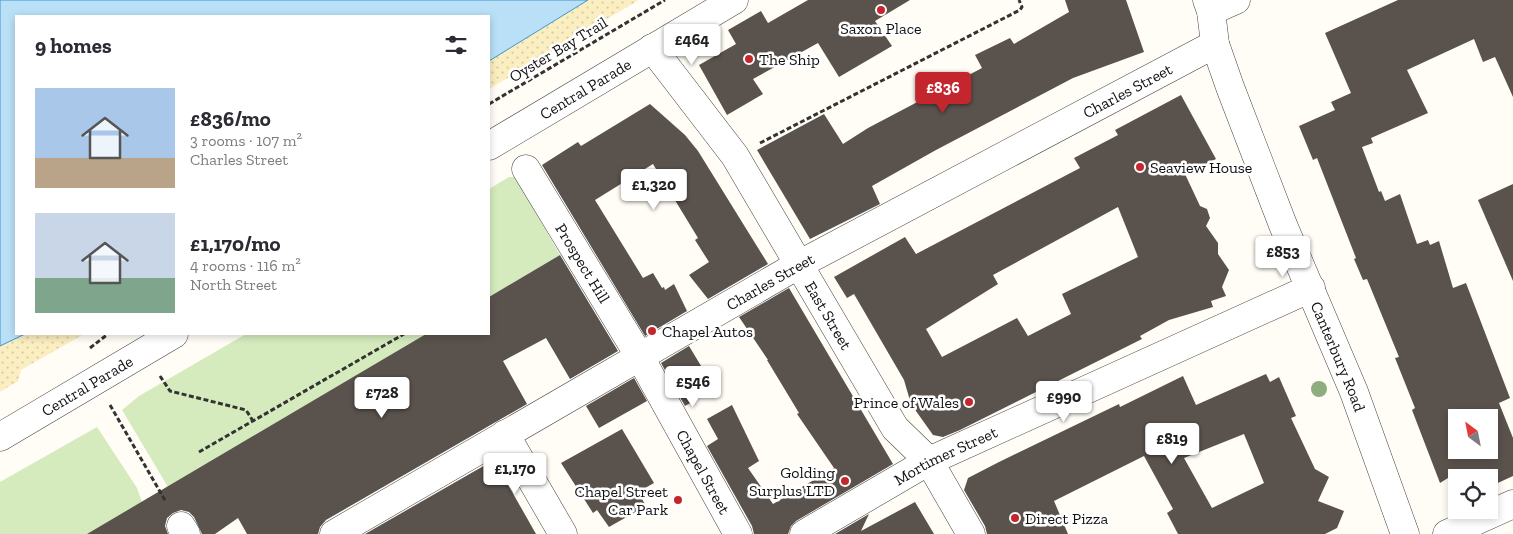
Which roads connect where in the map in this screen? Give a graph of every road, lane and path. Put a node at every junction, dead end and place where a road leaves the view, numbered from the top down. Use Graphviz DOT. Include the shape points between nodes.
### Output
graph roads {
  1 [pos="665,0"];
  2 [pos="734,0"];
  3 [pos="1018,0"];
  4 [pos="1236,0"];
  5 [pos="1209,5"];
  6 [pos="1215,44"];
  7 [pos="652,48"];
  8 [pos="490,103"];
  9 [pos="490,145"];
  10 [pos="736,156"];
  11 [pos="526,169"];
  12 [pos="798,264"];
  13 [pos="1311,288"];
  14 [pos="172,335"];
  15 [pos="402,335"];
  16 [pos="640,357"];
  17 [pos="160,374"];
  18 [pos="99,379"];
  19 [pos="253,421"];
  20 [pos="505,434"];
  21 [pos="0,437"];
  22 [pos="199,452"];
  23 [pos="929,461"];
  24 [pos="165,500"];
  25 [pos="1513,504"];
  26 [pos="334,534"];
  27 [pos="563,534"];
  28 [pos="738,534"];
  29 [pos="804,534"];
  30 [pos="971,534"];
  31 [pos="1405,534"];
  32 [pos="1447,534"];
  1 -- 8 [label="path, Oyster Bay Trail"];
  2 -- 7 [label="street, Central Parade"];
  3 -- 10 [label="path" via="1022,7 1020,10"];
  4 -- 5 [label="street"];
  5 -- 6 [label="street, Canterbury Road"];
  6 -- 12 [label="street, Charles Street"];
  6 -- 13 [label="street, Canterbury Road" via="1283,225"];
  7 -- 9 [label="street, Central Parade"];
  7 -- 10 [label="street, East Street"];
  10 -- 12 [label="street, East Street"];
  11 -- 16 [label="street, Prospect Hill"];
  12 -- 16 [label="street, Charles Street"];
  12 -- 23 [label="street, East Street" via="895,428"];
  13 -- 23 [label="street, Mortimer Street"];
  13 -- 31 [label="street, Canterbury Road" via="1354,392"];
  14 -- 18 [label="street, Central Parade"];
  15 -- 19 [label="path"];
  16 -- 20 [label="street, Charles Street"];
  16 -- 28 [label="street, Chapel Street"];
  17 -- 19 [label="path" via="170,391 246,410"];
  18 -- 21 [label="street, Central Parade"];
  18 -- 24 [label="path" via="109,403"];
  19 -- 22 [label="path"];
  20 -- 26 [label="street, Charles Street"];
  20 -- 27 [label="street"];
  23 -- 29 [label="street, Mortimer Street"];
  23 -- 30 [label="street, East Street"];
  25 -- 32 [label="street"];
}
